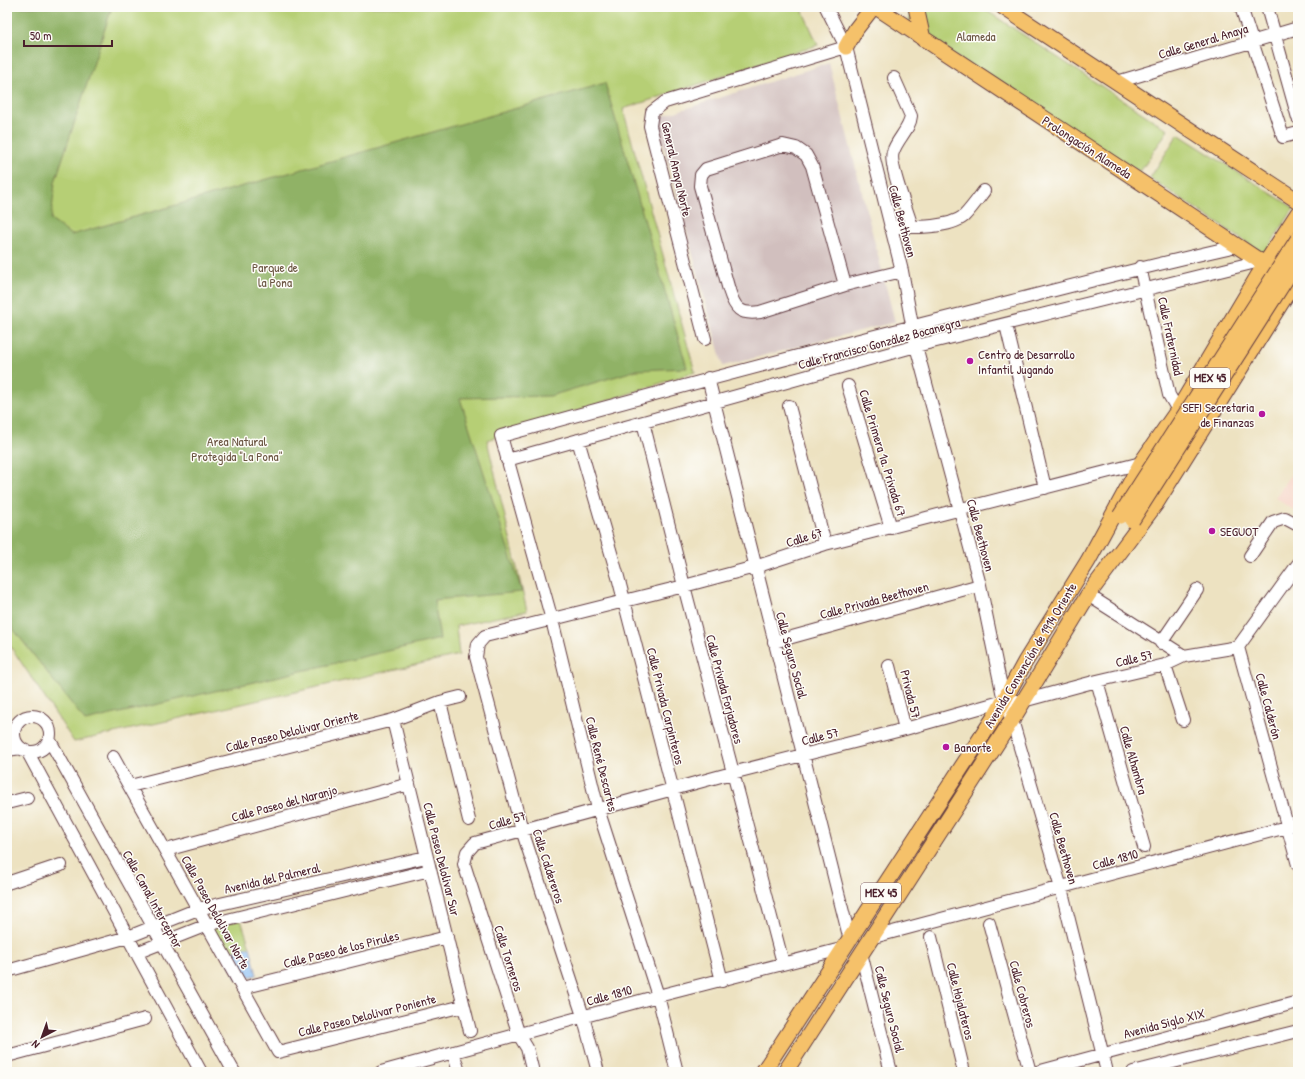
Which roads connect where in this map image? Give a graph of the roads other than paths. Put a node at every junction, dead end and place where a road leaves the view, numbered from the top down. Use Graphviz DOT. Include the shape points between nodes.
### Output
graph roads {
  1 [pos="826,7"];
  2 [pos="875,7"];
  3 [pos="916,7"];
  4 [pos="1003,7"];
  5 [pos="1241,7"];
  6 [pos="1266,7"];
  7 [pos="1298,28"];
  8 [pos="1275,34"];
  9 [pos="923,39"];
  10 [pos="1252,41"];
  11 [pos="846,47"];
  12 [pos="894,78"];
  13 [pos="1117,82"];
  14 [pos="1298,118"];
  15 [pos="1298,133"];
  16 [pos="1298,186"];
  17 [pos="1281,190"];
  18 [pos="984,191"];
  19 [pos="1298,201"];
  20 [pos="1298,213"];
  21 [pos="890,227"];
  22 [pos="912,227"];
  23 [pos="1298,239"];
  24 [pos="1237,246"];
  25 [pos="1298,260"];
  26 [pos="1263,262"];
  27 [pos="1140,267"];
  28 [pos="902,272"];
  29 [pos="1296,282"];
  30 [pos="845,285"];
  31 [pos="1147,289"];
  32 [pos="1236,311"];
  33 [pos="1006,325"];
  34 [pos="914,326"];
  35 [pos="1262,334"];
  36 [pos="705,339"];
  37 [pos="916,346"];
  38 [pos="708,378"];
  39 [pos="848,386"];
  40 [pos="714,402"];
  41 [pos="789,406"];
  42 [pos="1178,410"];
  43 [pos="643,422"];
  44 [pos="501,436"];
  45 [pos="578,440"];
  46 [pos="507,460"];
  47 [pos="1141,463"];
  48 [pos="1045,488"];
  49 [pos="960,510"];
  50 [pos="1126,518"];
  51 [pos="1298,525"];
  52 [pos="891,528"];
  53 [pos="825,544"];
  54 [pos="1250,556"];
  55 [pos="1088,561"];
  56 [pos="1298,564"];
  57 [pos="755,568"];
  58 [pos="1107,568"];
  59 [pos="980,585"];
  60 [pos="684,586"];
  61 [pos="1197,590"];
  62 [pos="1088,596"];
  63 [pos="624,602"];
  64 [pos="552,620"];
  65 [pos="774,642"];
  66 [pos="1162,643"];
  67 [pos="478,644"];
  68 [pos="1238,647"];
  69 [pos="1184,656"];
  70 [pos="1166,665"];
  71 [pos="889,666"];
  72 [pos="1097,681"];
  73 [pos="460,697"];
  74 [pos="1004,700"];
  75 [pos="1023,701"];
  76 [pos="440,702"];
  77 [pos="393,720"];
  78 [pos="1012,720"];
  79 [pos="1183,720"];
  80 [pos="905,729"];
  81 [pos="11,730"];
  82 [pos="49,739"];
  83 [pos="7,750"];
  84 [pos="24,750"];
  85 [pos="804,754"];
  86 [pos="114,757"];
  87 [pos="732,773"];
  88 [pos="409,784"];
  89 [pos="130,786"];
  90 [pos="673,790"];
  91 [pos="27,798"];
  92 [pos="7,803"];
  93 [pos="598,809"];
  94 [pos="469,820"];
  95 [pos="1293,826"];
  96 [pos="522,830"];
  97 [pos="1144,847"];
  98 [pos="166,850"];
  99 [pos="467,852"];
  100 [pos="426,856"];
  101 [pos="61,865"];
  102 [pos="1298,865"];
  103 [pos="430,870"];
  104 [pos="7,883"];
  105 [pos="1061,888"];
  106 [pos="198,909"];
  107 [pos="989,922"];
  108 [pos="207,925"];
  109 [pos="153,927"];
  110 [pos="128,937"];
  111 [pos="447,937"];
  112 [pos="931,937"];
  113 [pos="870,938"];
  114 [pos="162,943"];
  115 [pos="847,944"];
  116 [pos="136,953"];
  117 [pos="861,953"];
  118 [pos="782,963"];
  119 [pos="7,971"];
  120 [pos="722,980"];
  121 [pos="242,988"];
  122 [pos="658,996"];
  123 [pos="1298,1002"];
  124 [pos="463,1006"];
  125 [pos="584,1016"];
  126 [pos="145,1019"];
  127 [pos="470,1031"];
  128 [pos="1298,1031"];
  129 [pos="519,1036"];
  130 [pos="278,1052"];
  131 [pos="453,1052"];
  132 [pos="1101,1054"];
  133 [pos="7,1056"];
  134 [pos="201,1072"];
  135 [pos="234,1072"];
  136 [pos="381,1072"];
  137 [pos="459,1072"];
  138 [pos="533,1072"];
  139 [pos="598,1072"];
  140 [pos="677,1072"];
  141 [pos="763,1072"];
  142 [pos="785,1072"];
  143 [pos="891,1072"];
  144 [pos="964,1072"];
  145 [pos="1030,1072"];
  146 [pos="1037,1072"];
  147 [pos="1107,1072"];
  148 [pos="1133,1072"];
  1 -- 11 [label="street, Calle Beethoven"];
  2 -- 9 [label="main road, Prolongación Alameda"];
  2 -- 11 [label="main road" via="856,29"];
  3 -- 9 [label="main road"];
  4 -- 13 [label="main road"];
  5 -- 10 [label="street"];
  6 -- 8 [label="street"];
  7 -- 8 [label="street, Calle General Anaya"];
  8 -- 10 [label="street, Calle General Anaya"];
  8 -- 14 [label="street"];
  9 -- 24 [label="main road, Prolongación Alameda"];
  10 -- 13 [label="street, Calle General Anaya"];
  10 -- 15 [label="street" via="1283,137"];
  11 -- 21 [label="street, Calle Beethoven"];
  11 -- 36 [label="street, General Anaya Norte" via="665,102 652,112 650,126"];
  12 -- 22 [label="street" via="908,108 910,121 891,159"];
  13 -- 17 [label="main road"];
  16 -- 17 [label="main road"];
  17 -- 19 [label="main road"];
  18 -- 22 [label="street" via="964,216 948,223"];
  20 -- 26 [label="main road, Avenida Convención de 1914 Oriente"];
  21 -- 22 [label="street"];
  21 -- 28 [label="street, Calle Beethoven"];
  23 -- 50 [label="main road, Avenida Convención de 1914 Oriente / MEX 45, bridge"];
  24 -- 26 [label="main road, Prolongación Alameda"];
  24 -- 27 [label="street, Calle Francisco González Bocanegra"];
  25 -- 50 [label="main road, Avenida Convención de 1914 Oriente / MEX 45, bridge"];
  26 -- 29 [label="main road, Prolongación Alameda"];
  26 -- 31 [label="street, Calle Francisco González Bocanegra"];
  26 -- 32 [label="main road, Avenida Convención de 1914 Oriente"];
  27 -- 31 [label="street, Calle Fraternidad"];
  27 -- 34 [label="street, Calle Francisco González Bocanegra"];
  28 -- 30 [label="street"];
  28 -- 34 [label="street, Calle Beethoven"];
  29 -- 35 [label="main road, Avenida Convención de 1914 Oriente"];
  30 -- 30 [label="street" via="760,312 749,314 739,310 733,304 729,290 700,186 701,175 706,169 783,145 796,148 806,155 812,166"];
  31 -- 33 [label="street, Calle Francisco González Bocanegra"];
  31 -- 42 [label="street, Calle Fraternidad" via="1158,349 1170,395"];
  32 -- 35 [label="main road" via="1242,311 1256,319 1263,329"];
  32 -- 42 [label="main road, Avenida Convención de 1914 Oriente"];
  33 -- 37 [label="street, Calle Francisco González Bocanegra"];
  33 -- 48 [label="street"];
  34 -- 37 [label="street, Calle Beethoven"];
  34 -- 38 [label="street, Calle Francisco González Bocanegra"];
  35 -- 58 [label="main road, Avenida Convención de 1914 Oriente" via="1155,505"];
  37 -- 40 [label="street, Calle Francisco González Bocanegra"];
  37 -- 49 [label="street, Calle Beethoven"];
  38 -- 40 [label="street, Calle Seguro Social"];
  38 -- 44 [label="street, Calle Francisco González Bocanegra"];
  39 -- 52 [label="street, Calle Primera 1a. Privada 67"];
  40 -- 43 [label="street, Calle Francisco González Bocanegra"];
  40 -- 57 [label="street, Calle Seguro Social"];
  41 -- 53 [label="street"];
  42 -- 47 [label="main road, Avenida Convención de 1914 Oriente"];
  43 -- 45 [label="street, Calle Francisco González Bocanegra"];
  43 -- 60 [label="street, Calle Privada Forjadores"];
  44 -- 46 [label="street, Calle René Descartes"];
  45 -- 46 [label="street, Calle Francisco González Bocanegra"];
  45 -- 63 [label="street, Calle Privada Carpinteros"];
  46 -- 64 [label="street, Calle René Descartes"];
  47 -- 48 [label="street, Calle 67"];
  47 -- 55 [label="main road, Avenida Convención de 1914 Oriente"];
  48 -- 49 [label="street, Calle 67"];
  49 -- 52 [label="street, Calle 67"];
  49 -- 59 [label="street, Calle Beethoven"];
  50 -- 55 [label="main road, Avenida Convención de 1914 Oriente / MEX 45"];
  50 -- 58 [label="main road, Avenida Convención de 1914 Oriente / MEX 45"];
  51 -- 54 [label="street" via="1285,518 1273,522"];
  52 -- 53 [label="street, Calle 67"];
  53 -- 57 [label="street, Calle 67"];
  55 -- 74 [label="main road, Avenida Convención de 1914 Oriente / MEX 45"];
  56 -- 68 [label="street"];
  57 -- 60 [label="street, Calle 67"];
  57 -- 65 [label="street, Calle Seguro Social"];
  58 -- 62 [label="main road, Avenida Convención de 1914 Oriente / MEX 45"];
  59 -- 65 [label="street, Calle Privada Beethoven"];
  59 -- 74 [label="street, Calle Beethoven"];
  60 -- 63 [label="street, Calle 67"];
  60 -- 87 [label="street, Calle Privada Forjadores"];
  61 -- 66 [label="street"];
  62 -- 66 [label="street, Calle 57"];
  62 -- 75 [label="main road, Avenida Convención de 1914 Oriente / MEX 45"];
  63 -- 64 [label="street, Calle 67"];
  63 -- 90 [label="street, Calle Privada Carpinteros"];
  64 -- 67 [label="street, Calle 67" via="485,636"];
  64 -- 93 [label="street, Calle René Descartes"];
  65 -- 85 [label="street, Calle Seguro Social"];
  66 -- 69 [label="street, Calle 57"];
  67 -- 96 [label="street, Calle Caldereros" via="476,657"];
  68 -- 69 [label="street, Calle 57"];
  68 -- 95 [label="street, Calle Calderón"];
  69 -- 70 [label="street, Calle 57"];
  70 -- 72 [label="street, Calle 57"];
  70 -- 79 [label="street"];
  71 -- 80 [label="street, Privada 57"];
  72 -- 75 [label="street, Calle 57"];
  72 -- 97 [label="street, Calle Alhambra"];
  73 -- 76 [label="street, Calle Paseo Delolivar Oriente"];
  74 -- 75 [label="street, Calle 57"];
  74 -- 78 [label="street, Calle Beethoven"];
  74 -- 80 [label="street, Calle 57"];
  74 -- 115 [label="main road, Avenida Convención de 1914 Oriente / MEX 45"];
  75 -- 78 [label="main road, Avenida Convención de 1914 Oriente / MEX 45"];
  76 -- 77 [label="street, Calle Paseo Delolivar Oriente"];
  76 -- 94 [label="street"];
  77 -- 88 [label="street, Calle Paseo Delolivar Sur"];
  77 -- 89 [label="street, Calle Paseo Delolivar Oriente"];
  78 -- 105 [label="street, Calle Beethoven"];
  78 -- 113 [label="main road, Avenida Convención de 1914 Oriente / MEX 45"];
  80 -- 85 [label="street, Calle 57"];
  81 -- 82 [label="street" via="23,718 35,716 45,722"];
  81 -- 84 [label="street" via="17,744"];
  82 -- 84 [label="street" via="38,751"];
  82 -- 109 [label="street, Calle Canal Interceptor"];
  83 -- 84 [label="street"];
  84 -- 110 [label="street"];
  85 -- 87 [label="street, Calle 57"];
  85 -- 115 [label="street, Calle Seguro Social"];
  86 -- 89 [label="street, Calle Paseo Delolivar Norte"];
  87 -- 90 [label="street, Calle 57"];
  87 -- 118 [label="street, Calle Privada Forjadores"];
  88 -- 98 [label="street, Calle Paseo del Naranjo"];
  88 -- 100 [label="street, Calle Paseo Delolivar Sur"];
  89 -- 98 [label="street, Calle Paseo Delolivar Norte"];
  90 -- 93 [label="street, Calle 57"];
  90 -- 120 [label="street, Calle Privada Carpinteros"];
  91 -- 92 [label="street"];
  93 -- 96 [label="street, Calle 57"];
  93 -- 122 [label="street, Calle René Descartes"];
  95 -- 102 [label="street, Calle Calderón"];
  95 -- 105 [label="street, Calle 1810"];
  96 -- 99 [label="street, Calle 57" via="475,843"];
  96 -- 125 [label="street, Calle Caldereros"];
  98 -- 106 [label="street, Calle Paseo Delolivar Norte"];
  99 -- 129 [label="street, Calle Torneros" via="464,864"];
  100 -- 103 [label="street, Calle Paseo Delolivar Sur"];
  100 -- 106 [label="street, Avenida del Palmeral"];
  101 -- 104 [label="street"];
  103 -- 108 [label="street"];
  103 -- 111 [label="street, Calle Paseo Delolivar Sur"];
  105 -- 113 [label="street, Calle 1810"];
  105 -- 132 [label="street, Calle Beethoven"];
  106 -- 108 [label="street, Calle Paseo Delolivar Norte"];
  106 -- 109 [label="street, Avenida del Palmeral"];
  107 -- 145 [label="street, Calle Cobreros"];
  108 -- 114 [label="street"];
  108 -- 121 [label="street, Calle Paseo Delolivar Norte"];
  109 -- 110 [label="street, Avenida del Palmeral"];
  109 -- 114 [label="street, Calle Canal Interceptor"];
  110 -- 116 [label="street"];
  110 -- 119 [label="street, Avenida del Palmeral"];
  111 -- 121 [label="street, Calle Paseo de los Pirules"];
  111 -- 124 [label="street, Calle Paseo Delolivar Sur"];
  112 -- 144 [label="street, Calle Hojalateros"];
  113 -- 117 [label="main road, Avenida Convención de 1914 Oriente / MEX 45"];
  114 -- 116 [label="street"];
  114 -- 135 [label="street, Calle Canal Interceptor"];
  115 -- 118 [label="street, Calle 1810"];
  115 -- 141 [label="main road, Avenida Convención de 1914 Oriente / MEX 45"];
  116 -- 134 [label="street"];
  117 -- 142 [label="main road, Avenida Convención de 1914 Oriente / MEX 45"];
  117 -- 143 [label="street, Calle Seguro Social"];
  118 -- 120 [label="street, Calle 1810"];
  120 -- 122 [label="street, Calle 1810"];
  121 -- 130 [label="street, Calle Paseo Delolivar Norte"];
  122 -- 125 [label="street, Calle 1810"];
  122 -- 140 [label="street, Calle René Descartes"];
  123 -- 132 [label="street, Avenida Siglo XIX"];
  124 -- 127 [label="street, Calle Paseo Delolivar Sur"];
  124 -- 130 [label="street, Calle Paseo Delolivar Poniente"];
  125 -- 129 [label="street, Calle 1810"];
  125 -- 139 [label="street, Calle Caldereros"];
  126 -- 133 [label="street"];
  128 -- 148 [label="street"];
  129 -- 131 [label="street, Calle 1810"];
  129 -- 138 [label="street, Calle Torneros" via="527,1048"];
  131 -- 136 [label="street, Calle 1810"];
  131 -- 137 [label="street"];
  132 -- 146 [label="street, Avenida Siglo XIX"];
  132 -- 147 [label="street, Calle Beethoven"];
}
